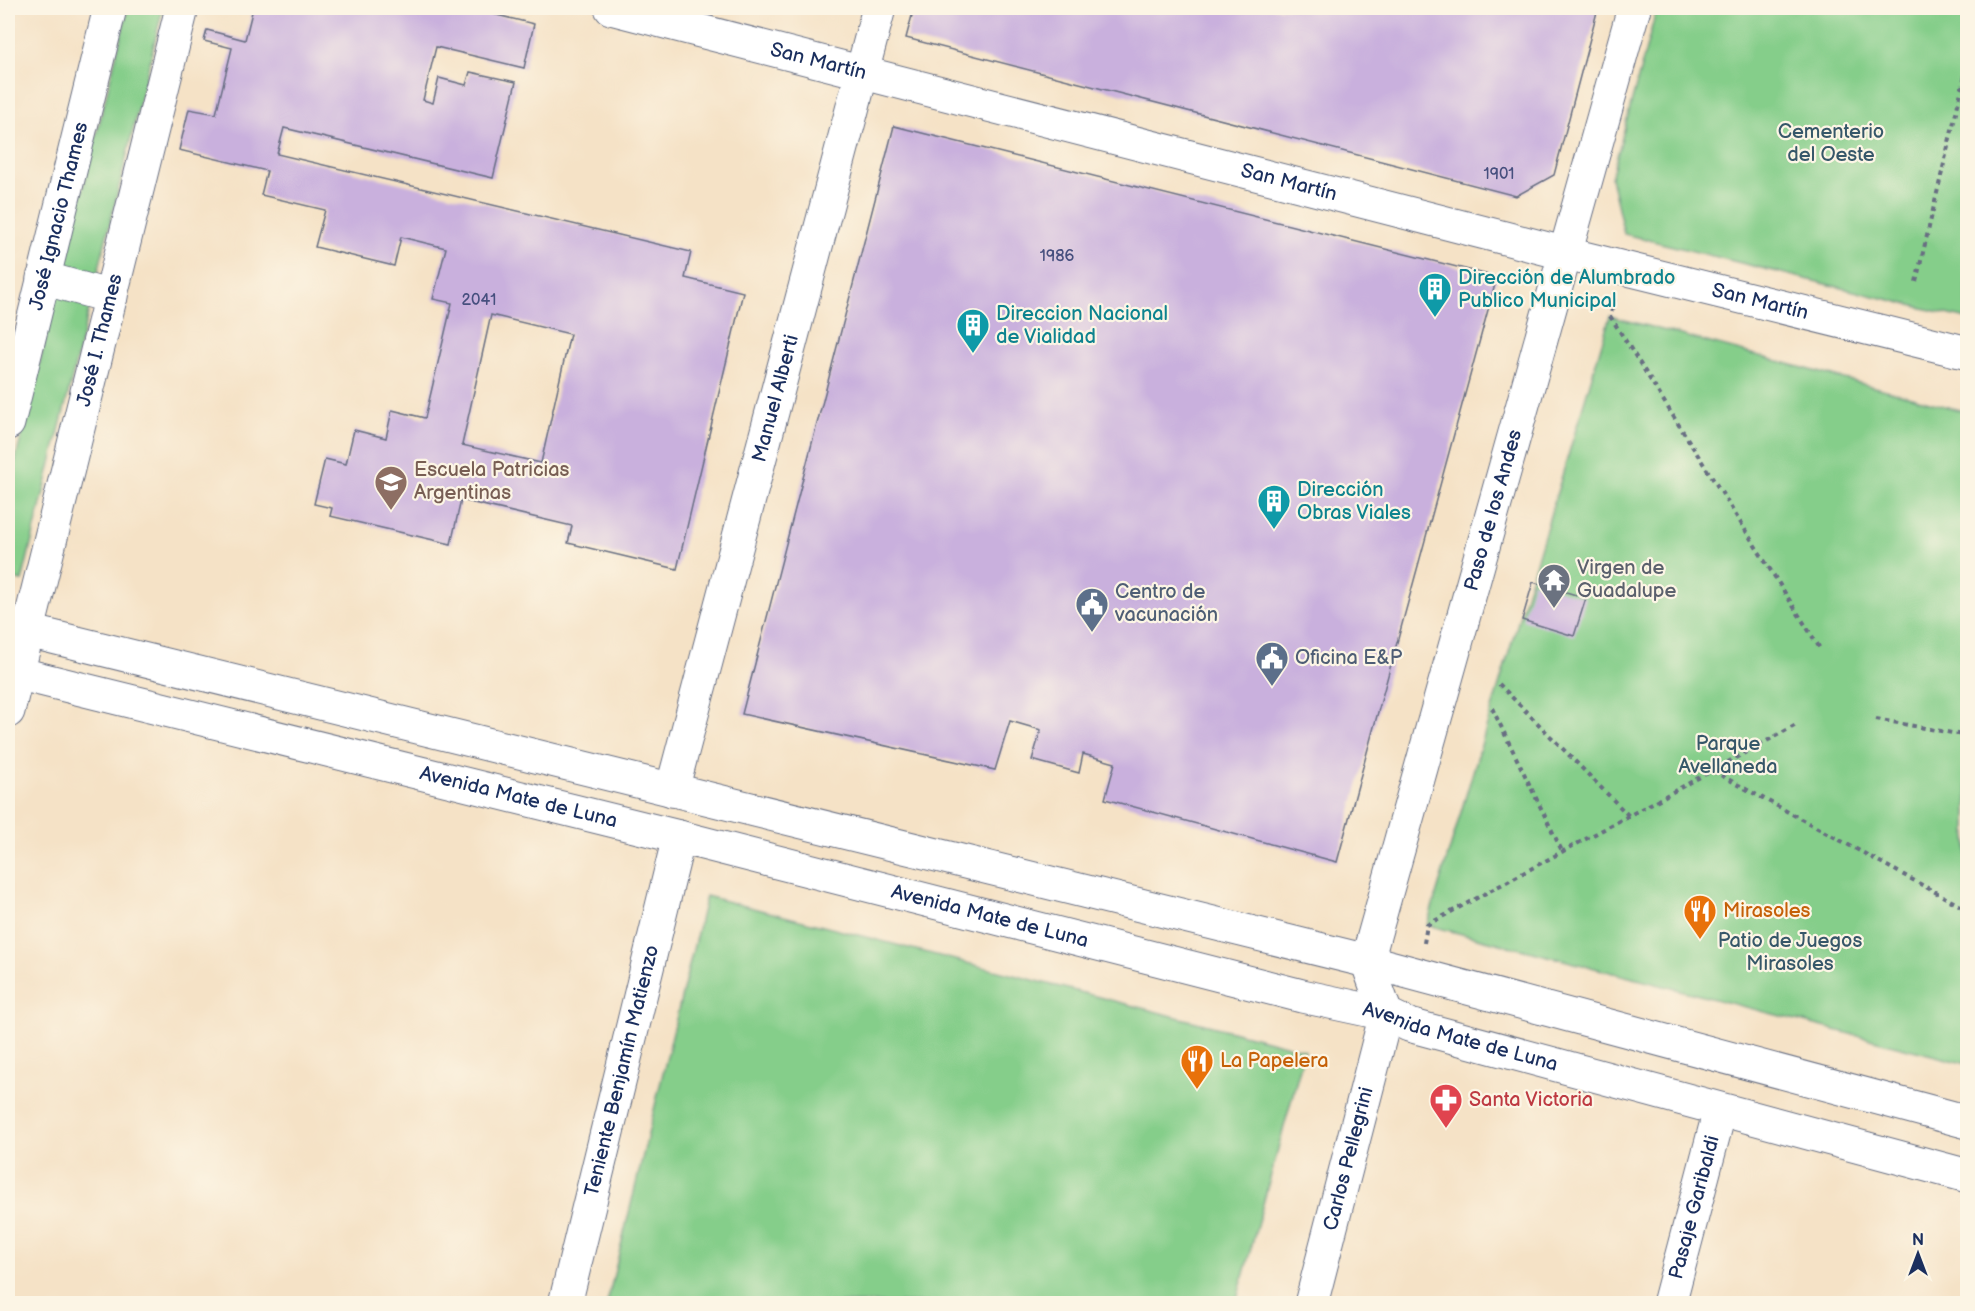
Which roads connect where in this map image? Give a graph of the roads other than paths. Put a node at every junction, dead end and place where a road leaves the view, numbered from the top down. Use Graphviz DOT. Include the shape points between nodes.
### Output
graph roads {
  1 [pos="110,8"];
  2 [pos="182,8"];
  3 [pos="611,8"];
  4 [pos="879,8"];
  5 [pos="1634,8"];
  6 [pos="863,72"];
  7 [pos="1567,254"];
  8 [pos="43,278"];
  9 [pos="111,297"];
  10 [pos="1968,353"];
  11 [pos="8,423"];
  12 [pos="18,628"];
  13 [pos="12,672"];
  14 [pos="8,711"];
  15 [pos="672,790"];
  16 [pos="679,837"];
  17 [pos="1367,961"];
  18 [pos="1386,1014"];
  19 [pos="1720,1110"];
  20 [pos="1968,1122"];
  21 [pos="1968,1176"];
  22 [pos="565,1304"];
  23 [pos="1311,1304"];
  24 [pos="1669,1304"];
  1 -- 8 [label="street, José Ignacio Thames"];
  2 -- 9 [label="street, José I. Thames"];
  3 -- 6 [label="street, San Martín"];
  4 -- 6 [label="street, Manuel Alberti"];
  5 -- 7 [label="street, Paso de los Andes"];
  6 -- 7 [label="street, San Martín"];
  6 -- 15 [label="street, Manuel Alberti"];
  7 -- 10 [label="street, San Martín"];
  7 -- 17 [label="street, Paso de los Andes"];
  8 -- 9 [label="street"];
  8 -- 11 [label="street, José Ignacio Thames"];
  9 -- 12 [label="street, José I. Thames"];
  12 -- 13 [label="street, José I. Thames"];
  12 -- 15 [label="street"];
  13 -- 14 [label="street, José I. Thames"];
  13 -- 16 [label="street, Avenida Mate de Luna"];
  15 -- 17 [label="street"];
  16 -- 18 [label="street, Avenida Mate de Luna"];
  16 -- 22 [label="street, Teniente Benjamín Matienzo"];
  17 -- 18 [label="street"];
  17 -- 20 [label="street"];
  18 -- 19 [label="street, Avenida Mate de Luna" via="1408,1025"];
  18 -- 23 [label="street, Carlos Pellegrini"];
  19 -- 21 [label="street, Avenida Mate de Luna"];
  19 -- 24 [label="street, Pasaje Garibaldi"];
}
